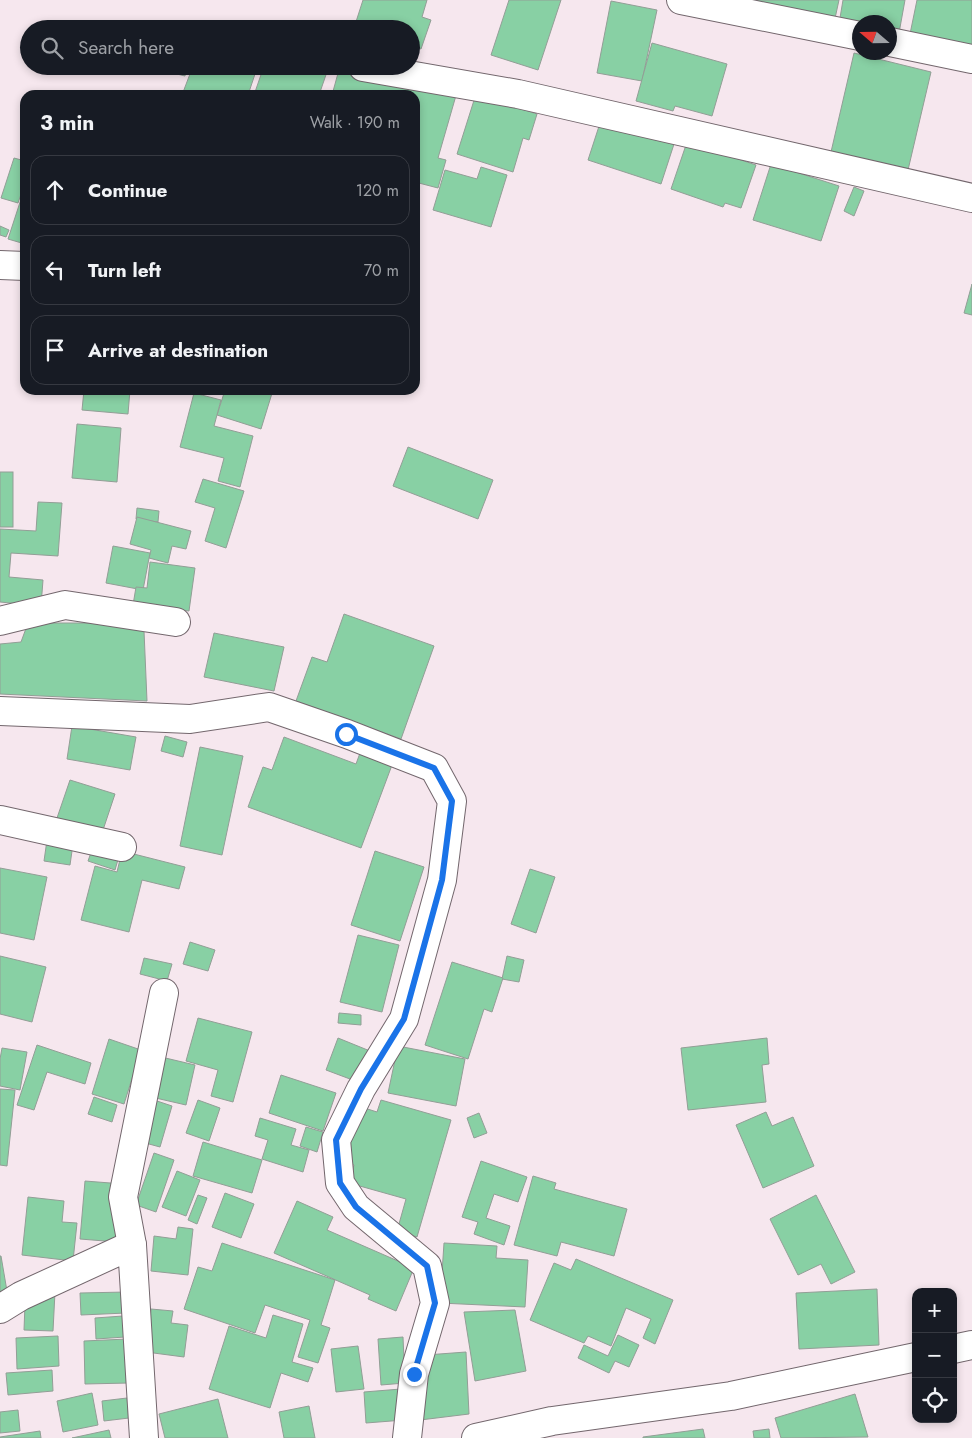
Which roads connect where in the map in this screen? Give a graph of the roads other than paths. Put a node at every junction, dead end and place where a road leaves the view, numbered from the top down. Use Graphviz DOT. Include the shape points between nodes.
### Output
graph roads {
  1 [pos="681,0"];
  2 [pos="852,34"];
  3 [pos="897,43"];
  4 [pos="972,59"];
  5 [pos="409,75"];
  6 [pos="972,198"];
  7 [pos="0,264"];
  8 [pos="20,266"];
  9 [pos="0,621"];
  10 [pos="176,622"];
  11 [pos="0,711"];
  12 [pos="0,820"];
  13 [pos="122,847"];
  14 [pos="164,993"];
  15 [pos="132,1245"];
  16 [pos="0,1309"];
  17 [pos="972,1345"];
  18 [pos="957,1348"];
  19 [pos="912,1358"];
  20 [pos="552,1429"];
  21 [pos="144,1438"];
  22 [pos="407,1438"];
  23 [pos="476,1438"];
  1 -- 2 [label="street"];
  3 -- 4 [label="street"];
  5 -- 6 [label="street" via="518,94"];
  7 -- 8 [label="street"];
  9 -- 10 [label="street" via="65,605"];
  11 -- 22 [label="street" via="190,719 268,707 434,768 452,801 442,880 404,1019 361,1089 336,1140 340,1183 356,1207 427,1266 435,1303 414,1374"];
  12 -- 13 [label="street"];
  14 -- 15 [label="street" via="123,1197"];
  15 -- 16 [label="street" via="21,1296"];
  15 -- 21 [label="street"];
  17 -- 18 [label="street"];
  19 -- 20 [label="street"];
  20 -- 23 [label="street"];
}
